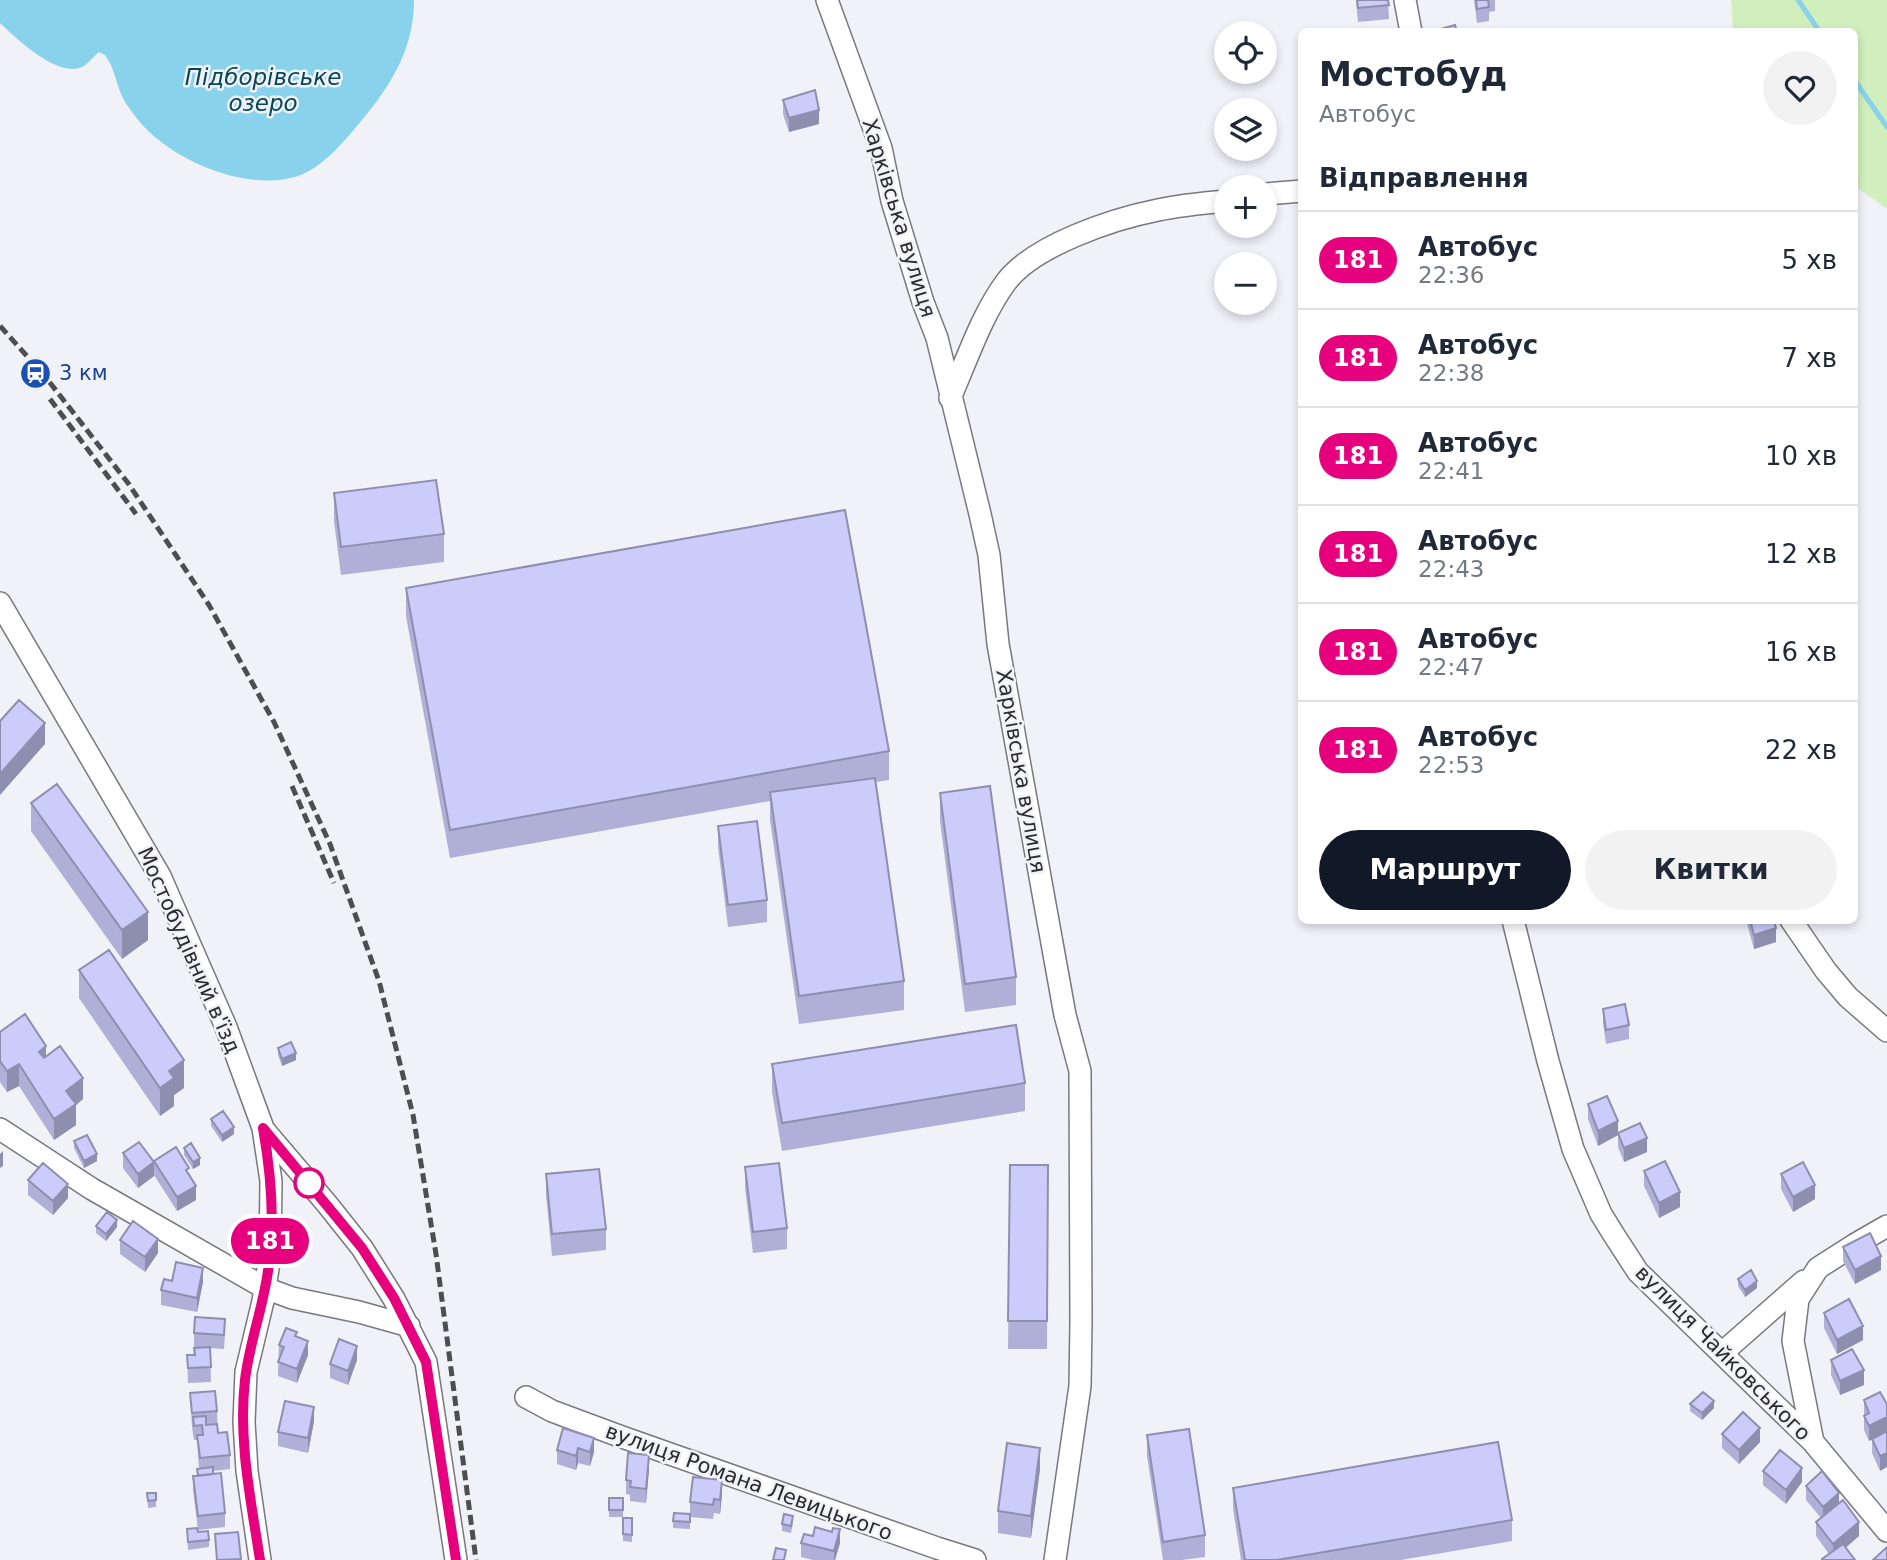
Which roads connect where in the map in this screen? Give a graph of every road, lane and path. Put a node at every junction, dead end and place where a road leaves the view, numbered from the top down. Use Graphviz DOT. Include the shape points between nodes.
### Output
graph roads {
  1 [pos="827,0"];
  2 [pos="1405,0"];
  3 [pos="1410,28"];
  4 [pos="1298,191"];
  5 [pos="1277,193"];
  6 [pos="1214,203"];
  7 [pos="950,398"];
  8 [pos="0,603"];
  9 [pos="1514,924"];
  10 [pos="1794,924"];
  11 [pos="1887,1031"];
  12 [pos="263,1128"];
  13 [pos="0,1129"];
  14 [pos="1887,1226"];
  15 [pos="1818,1268"];
  16 [pos="265,1288"];
  17 [pos="409,1326"];
  18 [pos="1722,1353"];
  19 [pos="526,1396"];
  20 [pos="1813,1442"];
  21 [pos="1887,1531"];
  22 [pos="260,1560"];
  23 [pos="456,1560"];
  24 [pos="975,1560"];
  25 [pos="1055,1560"];
  1 -- 7 [label="street, Харківська вулиця" via="881,148"];
  2 -- 3 [label="street"];
  4 -- 5 [label="street"];
  6 -- 7 [label="street" via="1124,218 1030,259 1000,292"];
  7 -- 25 [label="street, Харківська вулиця" via="989,555 998,644 1065,1015 1080,1071 1080,1386"];
  8 -- 12 [label="street, Мостобудівний в'їзд" via="160,876 226,1027"];
  9 -- 18 [label="street, вулиця Чайковського" via="1562,1114 1601,1214 1638,1272"];
  10 -- 11 [label="street" via="1848,997"];
  12 -- 16 [label="street, Мостобудівний в'їзд" via="271,1181"];
  12 -- 17 [label="street" via="362,1248"];
  13 -- 16 [label="street" via="92,1189"];
  14 -- 15 [label="street"];
  15 -- 18 [label="street"];
  15 -- 20 [label="street" via="1798,1299 1793,1341"];
  16 -- 17 [label="street"];
  16 -- 22 [label="street, Мостобудівний в'їзд" via="246,1372 244,1404 247,1471"];
  17 -- 23 [label="street" via="426,1362"];
  18 -- 20 [label="street, вулиця Чайковського"];
  19 -- 24 [label="street, вулиця Романа Левицького" via="662,1452"];
  20 -- 21 [label="street, вулиця Чайковського"];
}
